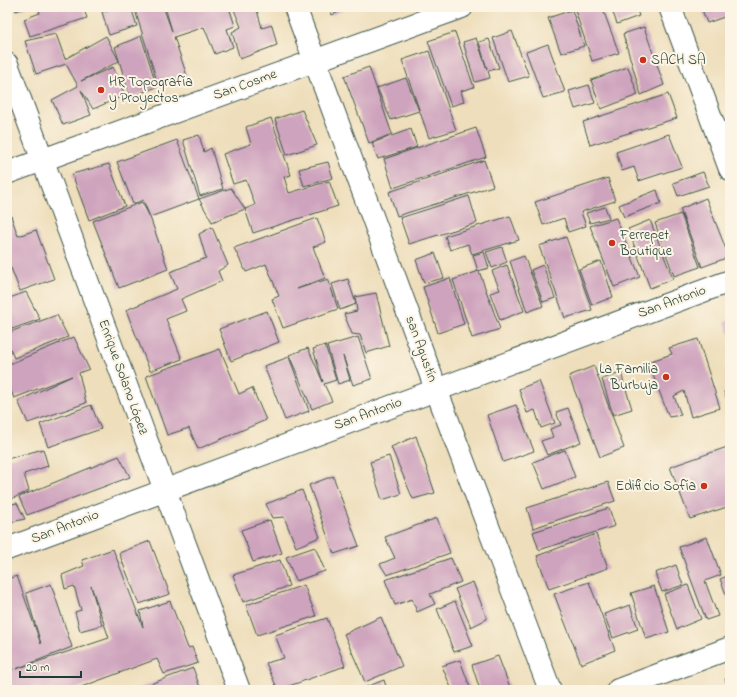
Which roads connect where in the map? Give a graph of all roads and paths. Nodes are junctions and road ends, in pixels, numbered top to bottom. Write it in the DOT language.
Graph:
graph roads {
  1 [pos="295,7"];
  2 [pos="462,7"];
  3 [pos="670,7"];
  4 [pos="315,60"];
  5 [pos="7,64"];
  6 [pos="42,160"];
  7 [pos="730,169"];
  8 [pos="7,173"];
  9 [pos="730,281"];
  10 [pos="436,390"];
  11 [pos="165,489"];
  12 [pos="7,549"];
  13 [pos="730,648"];
  14 [pos="239,690"];
  15 [pos="550,690"];
  16 [pos="618,690"];
  1 -- 4 [label="street, san Agustín"];
  2 -- 4 [label="street, San Cosme"];
  3 -- 7 [label="street"];
  4 -- 6 [label="street, San Cosme"];
  4 -- 10 [label="street, san Agustín"];
  5 -- 6 [label="street, Enrique Solano López"];
  6 -- 8 [label="street, San Cosme"];
  6 -- 11 [label="street, Enrique Solano López"];
  9 -- 10 [label="street, San Antonio"];
  10 -- 11 [label="street, San Antonio"];
  10 -- 15 [label="street, san Agustín"];
  11 -- 12 [label="street, San Antonio"];
  11 -- 14 [label="street, Enrique Solano López"];
  13 -- 16 [label="street"];
}
